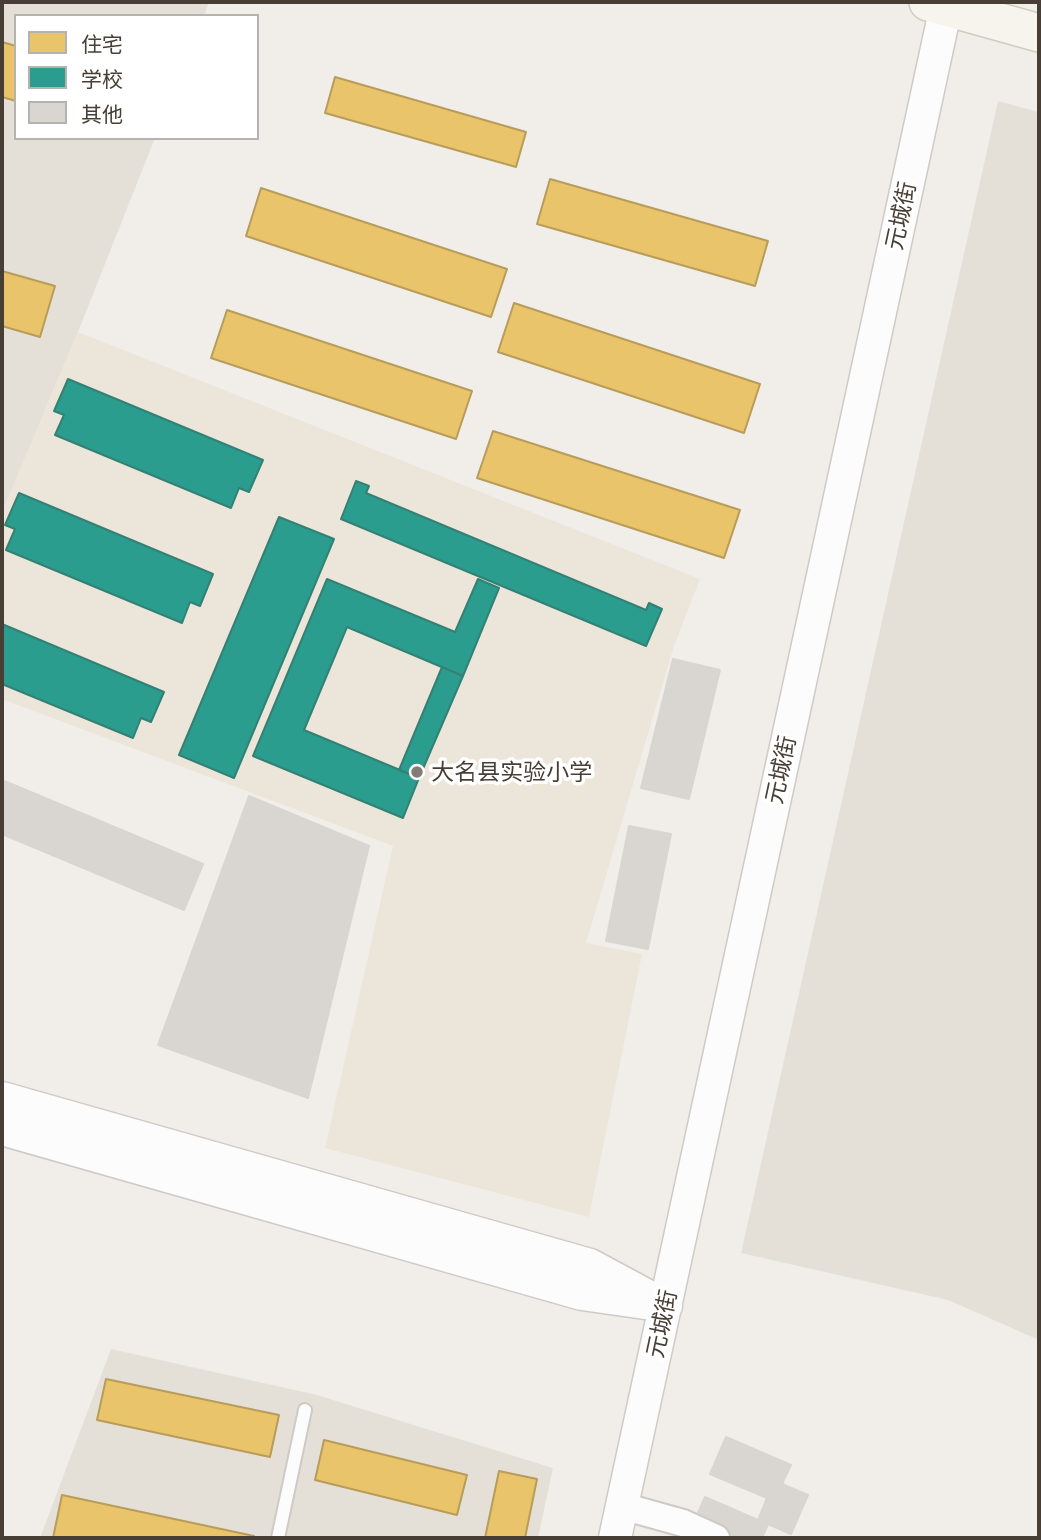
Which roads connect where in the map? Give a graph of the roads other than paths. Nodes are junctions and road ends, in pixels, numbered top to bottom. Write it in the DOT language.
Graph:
graph roads {
  1 [pos="941,3"];
  2 [pos="1039,33"];
  3 [pos="2,1098"];
  4 [pos="2,1129"];
  5 [pos="666,1306"];
  6 [pos="306,1410"];
  7 [pos="622,1506"];
  8 [pos="278,1538"];
  9 [pos="615,1538"];
  10 [pos="716,1538"];
  1 -- 2 [label="main road"];
  1 -- 5 [label="street, 元城街"];
  3 -- 5 [label="street"];
  4 -- 5 [label="street"];
  5 -- 7 [label="street, 元城街"];
  6 -- 8 [label="lane"];
  7 -- 9 [label="street, 元城街"];
  7 -- 10 [label="street"];
}
